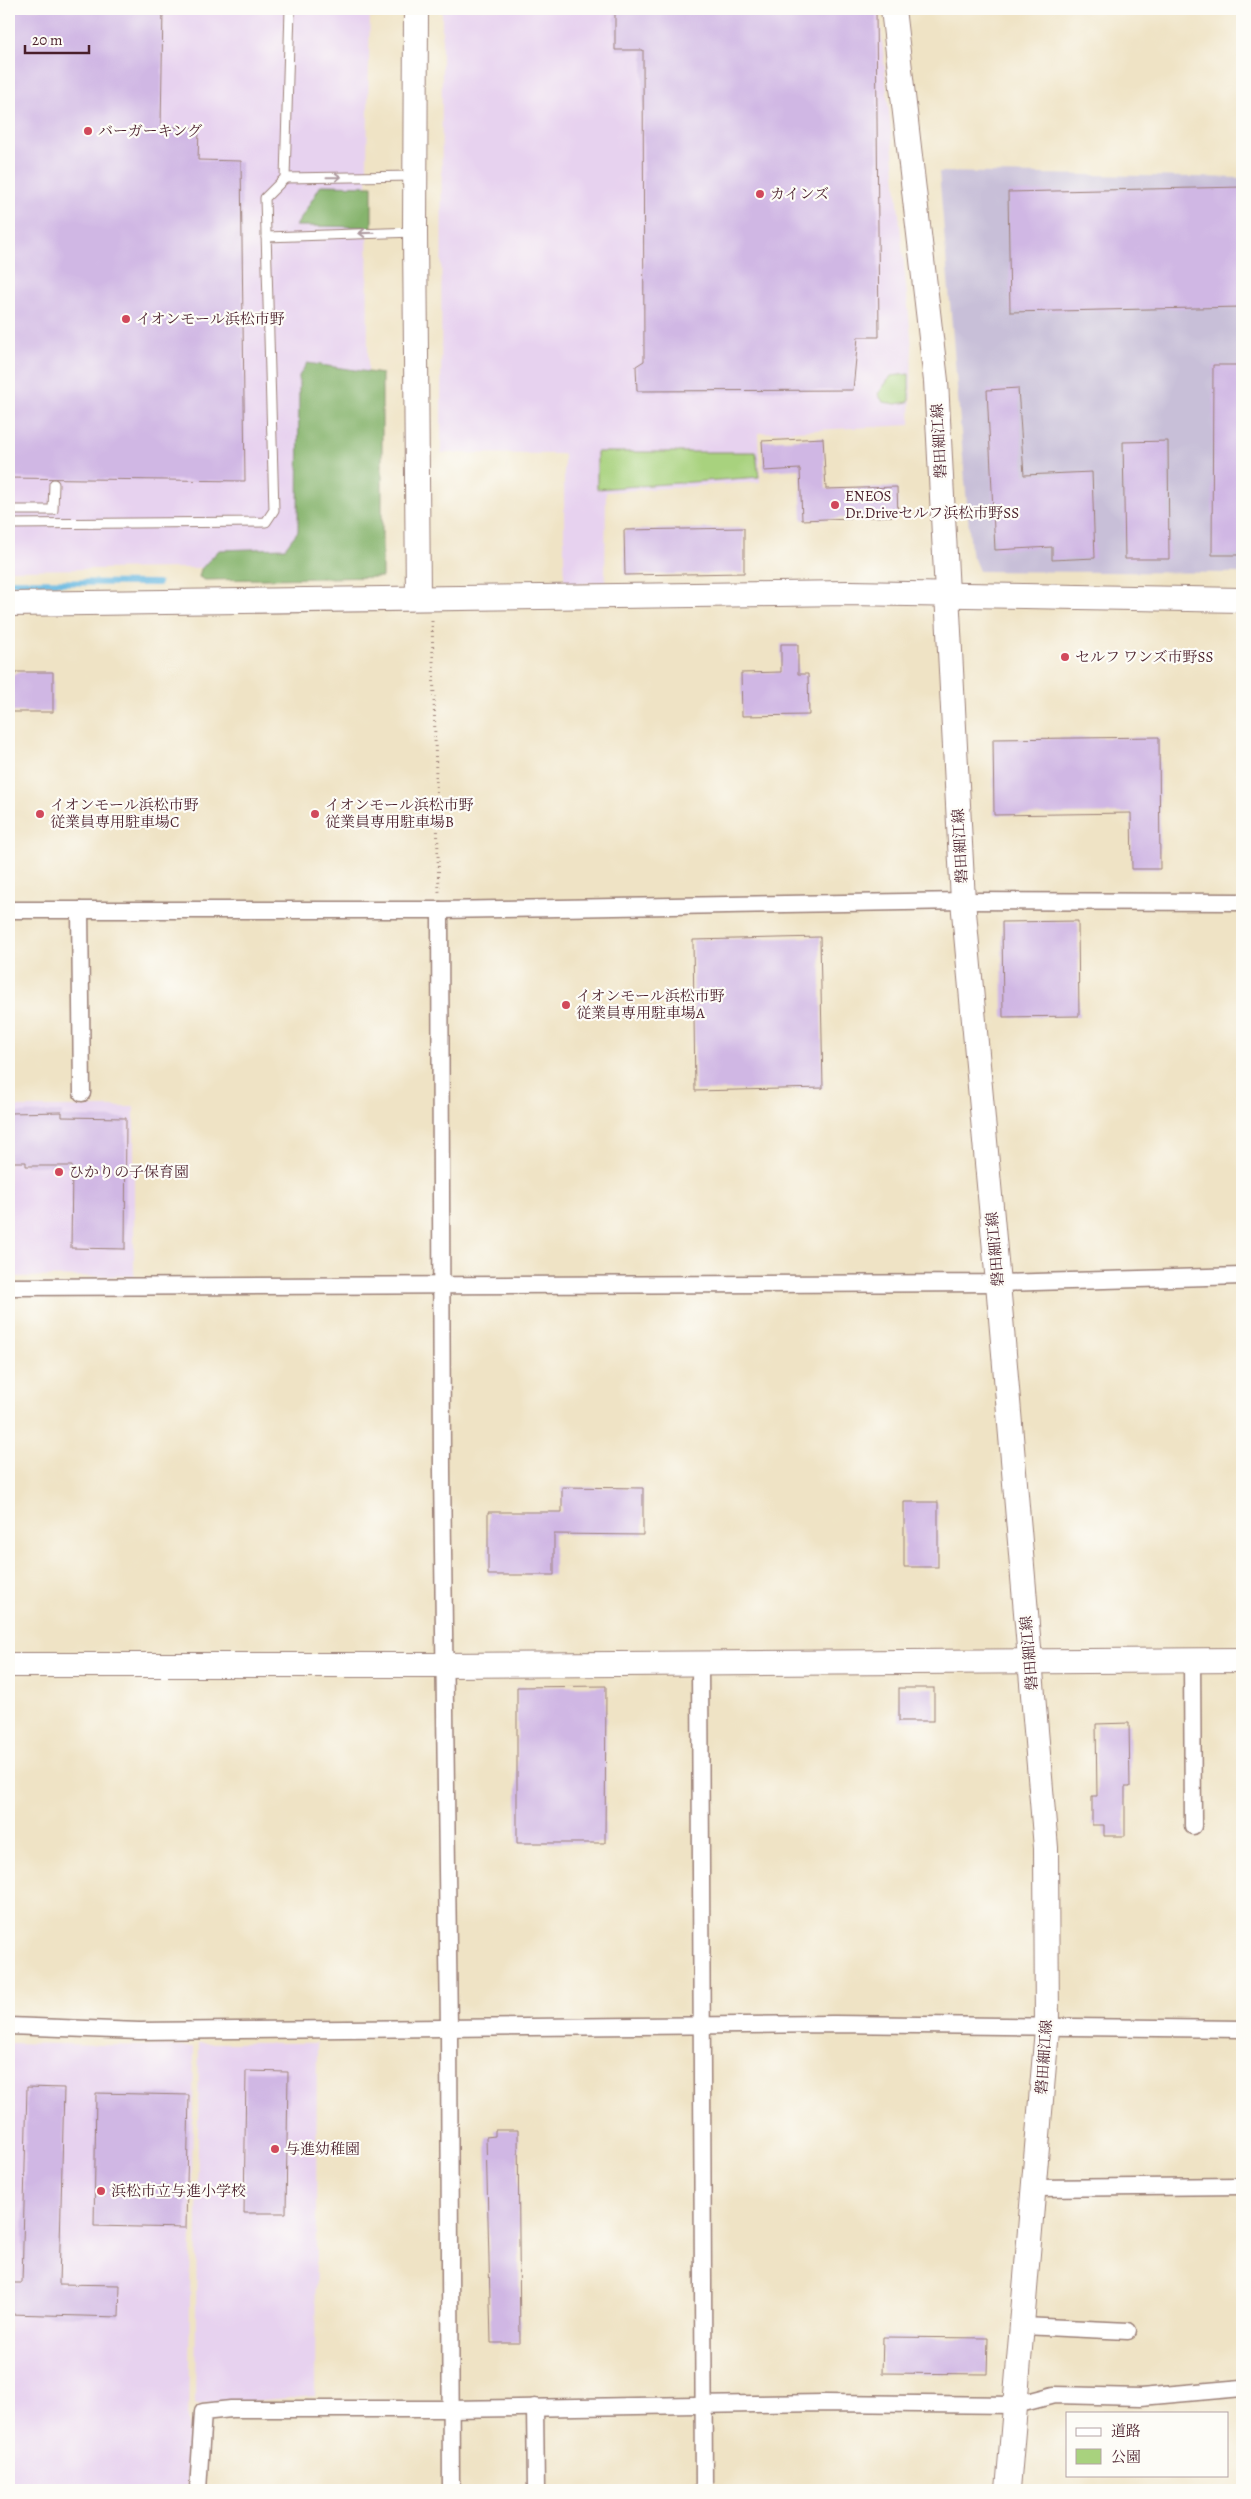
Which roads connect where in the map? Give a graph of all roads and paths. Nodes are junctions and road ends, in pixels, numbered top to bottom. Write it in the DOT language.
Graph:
graph roads {
  1 [pos="290,9"];
  2 [pos="416,9"];
  3 [pos="894,9"];
  4 [pos="416,176"];
  5 [pos="286,178"];
  6 [pos="415,232"];
  7 [pos="266,237"];
  8 [pos="54,484"];
  9 [pos="9,510"];
  10 [pos="9,524"];
  11 [pos="946,594"];
  12 [pos="425,598"];
  13 [pos="1242,600"];
  14 [pos="9,604"];
  15 [pos="963,901"];
  16 [pos="1242,902"];
  17 [pos="9,910"];
  18 [pos="80,910"];
  19 [pos="440,910"];
  20 [pos="82,1093"];
  21 [pos="1242,1276"];
  22 [pos="998,1283"];
  23 [pos="441,1284"];
  24 [pos="9,1287"];
  25 [pos="1242,1660"];
  26 [pos="1029,1661"];
  27 [pos="1192,1661"];
  28 [pos="700,1664"];
  29 [pos="9,1665"];
  30 [pos="443,1665"];
  31 [pos="1193,1826"];
  32 [pos="9,2026"];
  33 [pos="702,2026"];
  34 [pos="449,2029"];
  35 [pos="1047,2029"];
  36 [pos="1242,2029"];
  37 [pos="1242,2186"];
  38 [pos="1035,2188"];
  39 [pos="1023,2326"];
  40 [pos="1128,2331"];
  41 [pos="1242,2388"];
  42 [pos="704,2404"];
  43 [pos="1016,2405"];
  44 [pos="535,2407"];
  45 [pos="451,2409"];
  46 [pos="198,2490"];
  47 [pos="451,2490"];
  48 [pos="536,2490"];
  49 [pos="704,2490"];
  50 [pos="1008,2490"];
  1 -- 5 [label="lane"];
  2 -- 4 [label="street"];
  3 -- 11 [label="street, 磐田細江線"];
  5 -- 4 [label="lane, one-way"];
  4 -- 6 [label="street"];
  5 -- 7 [label="lane"];
  6 -- 7 [label="lane, one-way"];
  6 -- 12 [label="street"];
  7 -- 10 [label="lane"];
  8 -- 9 [label="lane"];
  11 -- 12 [label="street"];
  11 -- 13 [label="street"];
  11 -- 15 [label="street, 磐田細江線"];
  12 -- 14 [label="street"];
  12 -- 19 [label="path"];
  15 -- 16 [label="street"];
  15 -- 19 [label="street"];
  15 -- 22 [label="street, 磐田細江線"];
  17 -- 18 [label="street"];
  18 -- 19 [label="street"];
  18 -- 20 [label="street"];
  19 -- 23 [label="street"];
  21 -- 22 [label="street"];
  22 -- 23 [label="street"];
  22 -- 26 [label="street, 磐田細江線"];
  23 -- 24 [label="street"];
  23 -- 30 [label="street"];
  25 -- 27 [label="street"];
  26 -- 27 [label="street"];
  26 -- 28 [label="street"];
  26 -- 35 [label="street, 磐田細江線"];
  27 -- 31 [label="street"];
  28 -- 30 [label="street"];
  28 -- 33 [label="street"];
  29 -- 30 [label="street"];
  30 -- 34 [label="street"];
  32 -- 34 [label="street"];
  33 -- 34 [label="street"];
  33 -- 35 [label="street"];
  33 -- 42 [label="street"];
  34 -- 45 [label="street"];
  35 -- 36 [label="street"];
  35 -- 38 [label="street, 磐田細江線"];
  37 -- 38 [label="street"];
  38 -- 39 [label="street, 磐田細江線"];
  39 -- 40 [label="street"];
  39 -- 43 [label="street, 磐田細江線"];
  41 -- 43 [label="street"];
  42 -- 43 [label="street"];
  42 -- 44 [label="street"];
  42 -- 49 [label="street"];
  43 -- 50 [label="street, 磐田細江線"];
  44 -- 45 [label="street"];
  44 -- 48 [label="street"];
  45 -- 46 [label="street"];
  45 -- 47 [label="street"];
}
